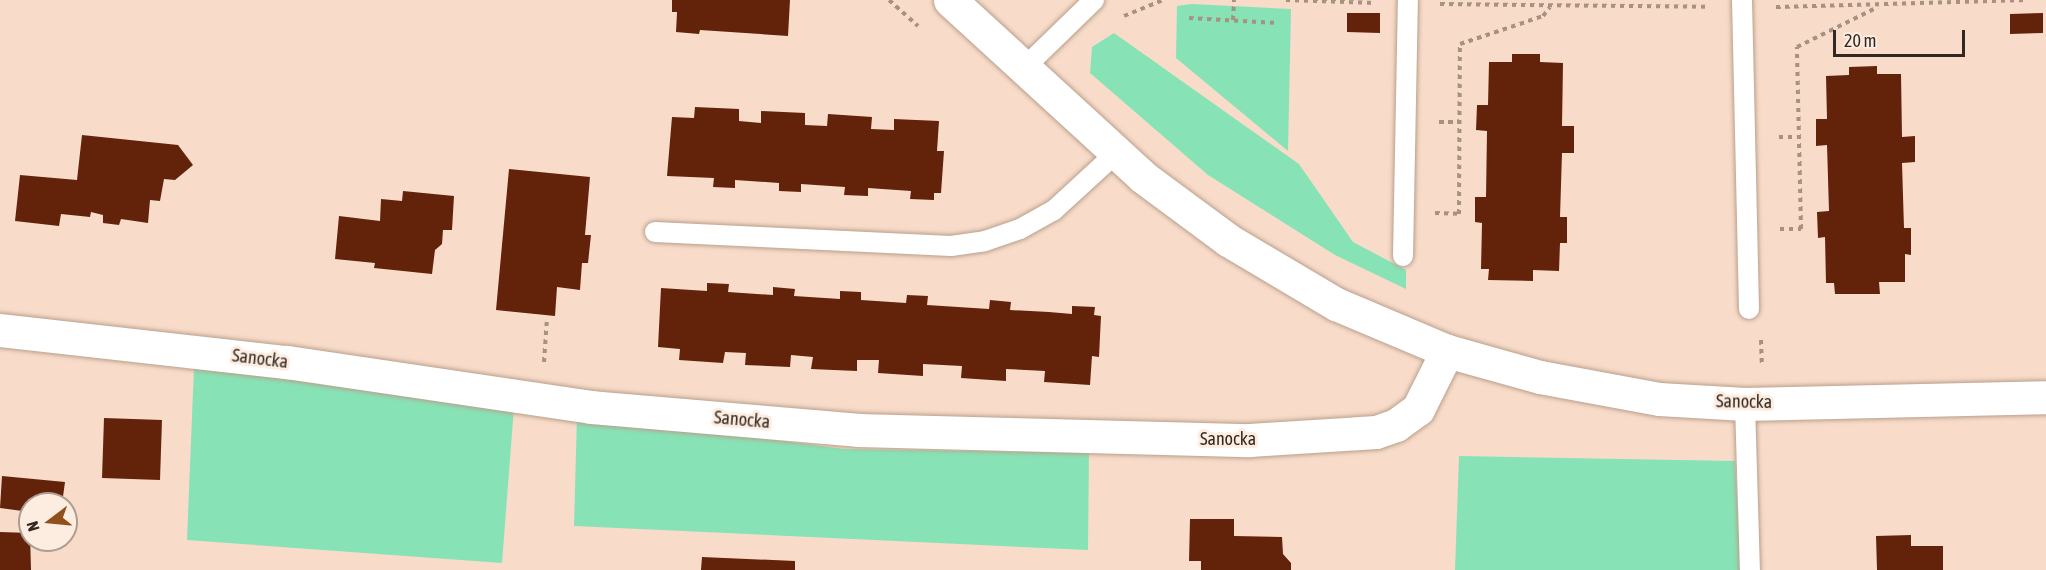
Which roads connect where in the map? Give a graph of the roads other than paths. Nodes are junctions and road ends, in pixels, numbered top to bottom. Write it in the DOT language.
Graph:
graph roads {
  1 [pos="950,0"];
  2 [pos="1094,0"];
  3 [pos="1408,2"];
  4 [pos="1742,4"];
  5 [pos="1024,68"];
  6 [pos="1116,153"];
  7 [pos="654,232"];
  8 [pos="1403,256"];
  9 [pos="1749,309"];
  10 [pos="0,330"];
  11 [pos="1447,351"];
  12 [pos="2046,396"];
  13 [pos="1745,404"];
  14 [pos="1750,570"];
  1 -- 5 [label="street, Sanocka"];
  2 -- 5 [label="lane"];
  3 -- 8 [label="lane"];
  4 -- 9 [label="lane"];
  5 -- 6 [label="street, Sanocka"];
  6 -- 7 [label="lane"];
  6 -- 11 [label="street, Sanocka"];
  10 -- 11 [label="street, Sanocka"];
  11 -- 13 [label="street, Sanocka"];
  12 -- 13 [label="street, Sanocka"];
  13 -- 14 [label="lane"];
}
